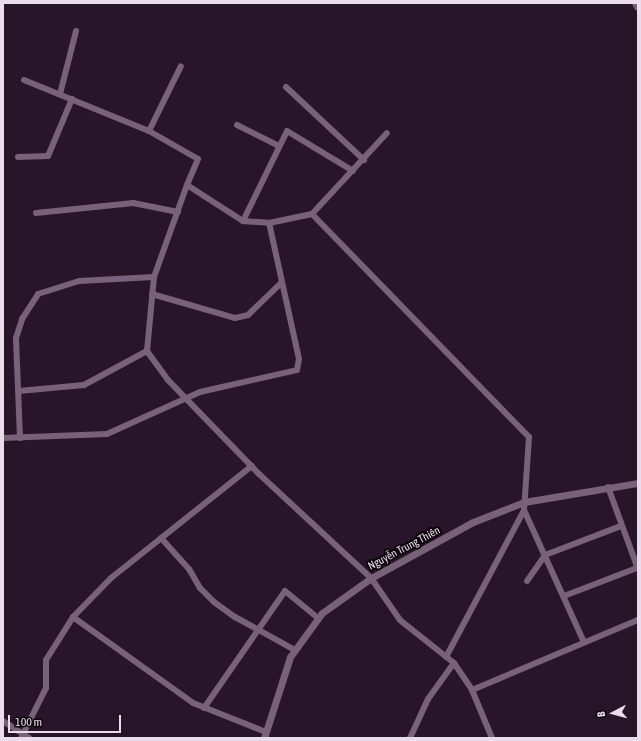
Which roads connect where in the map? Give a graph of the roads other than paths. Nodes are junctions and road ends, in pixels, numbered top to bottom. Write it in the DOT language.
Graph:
graph roads {
  1 [pos="636,3"];
  2 [pos="638,7"];
  3 [pos="76,31"];
  4 [pos="181,66"];
  5 [pos="24,80"];
  6 [pos="286,87"];
  7 [pos="60,94"];
  8 [pos="72,99"];
  9 [pos="237,125"];
  10 [pos="149,132"];
  11 [pos="387,133"];
  12 [pos="279,146"];
  13 [pos="18,157"];
  14 [pos="364,160"];
  15 [pos="353,171"];
  16 [pos="187,185"];
  17 [pos="178,212"];
  18 [pos="36,213"];
  19 [pos="312,214"];
  20 [pos="243,221"];
  21 [pos="269,223"];
  22 [pos="154,277"];
  23 [pos="282,282"];
  24 [pos="152,294"];
  25 [pos="148,351"];
  26 [pos="19,391"];
  27 [pos="187,398"];
  28 [pos="3,438"];
  29 [pos="20,438"];
  30 [pos="252,466"];
  31 [pos="638,483"];
  32 [pos="608,488"];
  33 [pos="524,502"];
  34 [pos="524,510"];
  35 [pos="621,526"];
  36 [pos="161,538"];
  37 [pos="545,555"];
  38 [pos="638,568"];
  39 [pos="371,578"];
  40 [pos="527,581"];
  41 [pos="564,596"];
  42 [pos="73,617"];
  43 [pos="318,618"];
  44 [pos="638,620"];
  45 [pos="258,630"];
  46 [pos="584,642"];
  47 [pos="295,650"];
  48 [pos="446,657"];
  49 [pos="454,663"];
  50 [pos="472,690"];
  51 [pos="204,708"];
  52 [pos="3,721"];
  53 [pos="265,735"];
  54 [pos="22,736"];
  55 [pos="29,738"];
  56 [pos="410,738"];
  57 [pos="492,738"];
  1 -- 2 [label="main road"];
  3 -- 7 [label="street"];
  4 -- 10 [label="street"];
  5 -- 7 [label="street"];
  6 -- 14 [label="street"];
  7 -- 8 [label="street"];
  8 -- 10 [label="street"];
  8 -- 13 [label="street"];
  9 -- 12 [label="street"];
  10 -- 16 [label="street"];
  11 -- 14 [label="street"];
  12 -- 15 [label="street"];
  12 -- 20 [label="street"];
  14 -- 15 [label="street"];
  15 -- 19 [label="street"];
  16 -- 17 [label="street"];
  16 -- 20 [label="street"];
  17 -- 18 [label="street"];
  17 -- 22 [label="street"];
  19 -- 21 [label="street"];
  19 -- 33 [label="street"];
  20 -- 21 [label="street"];
  21 -- 23 [label="street"];
  22 -- 24 [label="street"];
  22 -- 26 [label="street"];
  23 -- 24 [label="street"];
  23 -- 27 [label="street"];
  24 -- 25 [label="street"];
  25 -- 26 [label="street"];
  25 -- 27 [label="street"];
  26 -- 29 [label="street"];
  27 -- 29 [label="street"];
  27 -- 30 [label="street"];
  28 -- 29 [label="street"];
  30 -- 36 [label="street"];
  30 -- 39 [label="street"];
  31 -- 32 [label="street, Nguyễn Trung Thiên"];
  32 -- 33 [label="street, Nguyễn Trung Thiên"];
  32 -- 35 [label="street"];
  33 -- 34 [label="street"];
  33 -- 39 [label="street, Nguyễn Trung Thiên"];
  34 -- 37 [label="street"];
  34 -- 48 [label="street"];
  35 -- 37 [label="street"];
  35 -- 38 [label="street"];
  36 -- 42 [label="street"];
  36 -- 45 [label="street"];
  37 -- 40 [label="street"];
  37 -- 41 [label="street"];
  38 -- 41 [label="street"];
  39 -- 43 [label="street, Nguyễn Trung Thiên"];
  39 -- 48 [label="street"];
  41 -- 46 [label="street"];
  42 -- 51 [label="street"];
  42 -- 54 [label="street"];
  43 -- 45 [label="street"];
  43 -- 47 [label="street, Nguyễn Trung Thiên"];
  44 -- 46 [label="street"];
  45 -- 47 [label="street"];
  45 -- 51 [label="street"];
  46 -- 50 [label="street"];
  47 -- 53 [label="street, Nguyễn Trung Thiên"];
  48 -- 49 [label="street"];
  49 -- 50 [label="street"];
  49 -- 56 [label="street"];
  50 -- 57 [label="street"];
  51 -- 53 [label="street"];
  52 -- 54 [label="street"];
  54 -- 55 [label="street"];
}
